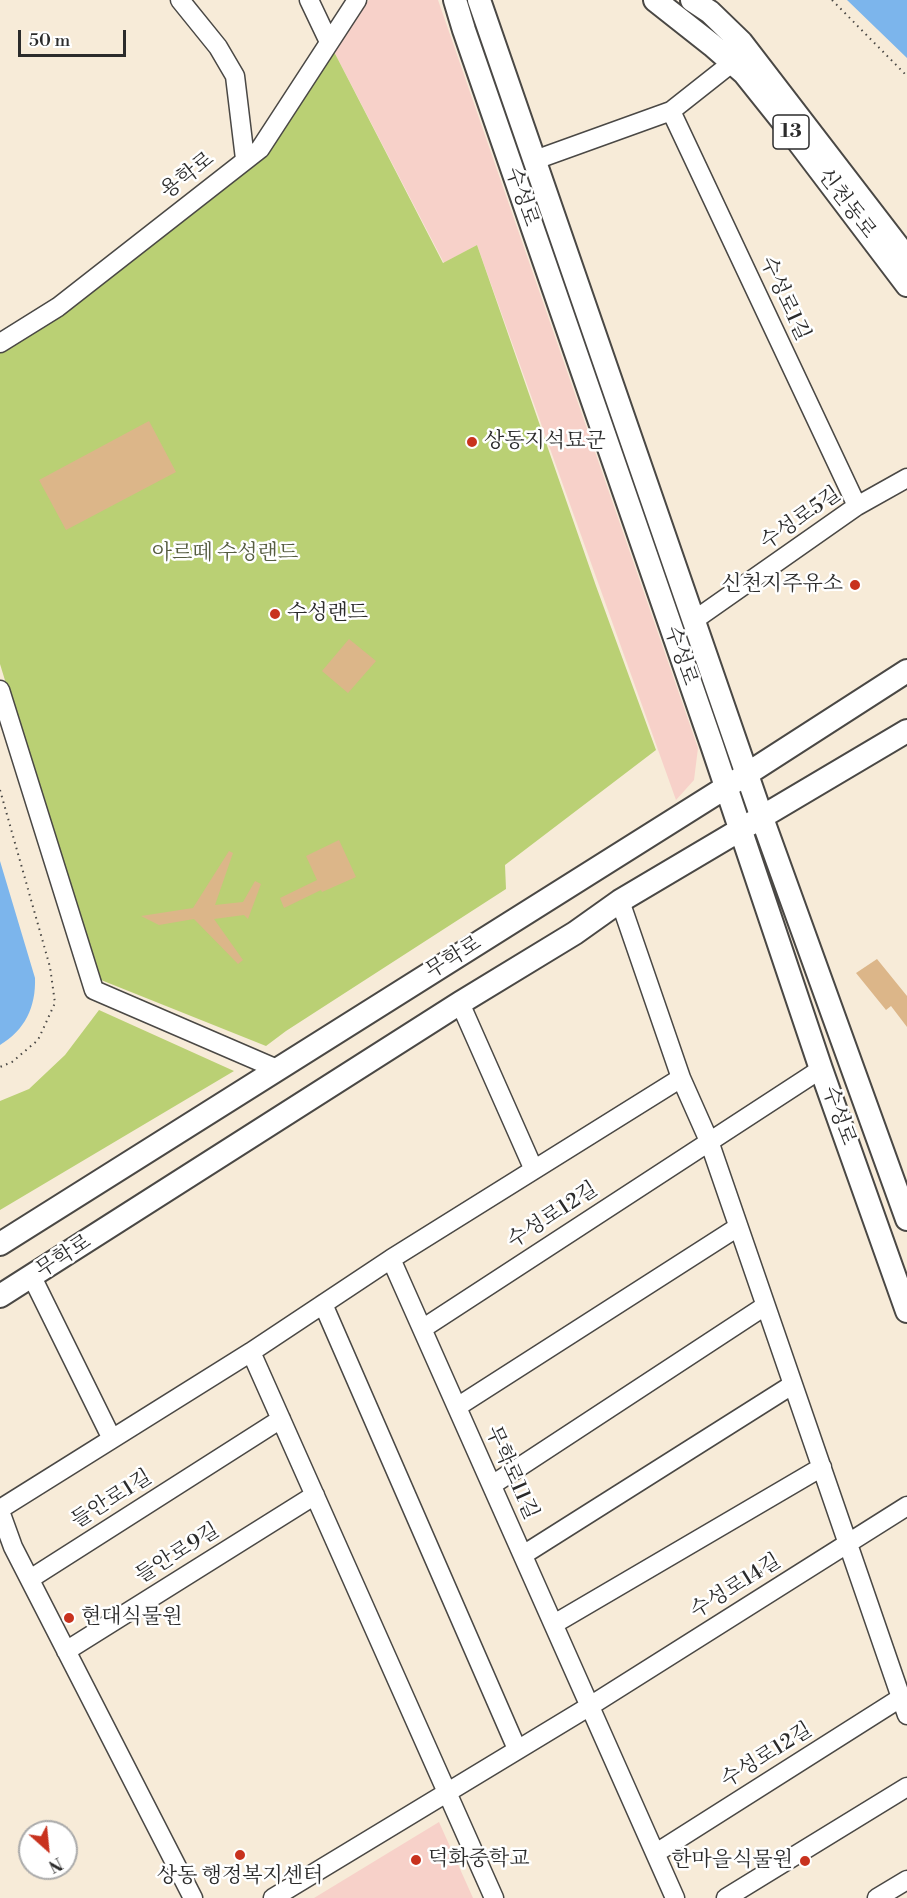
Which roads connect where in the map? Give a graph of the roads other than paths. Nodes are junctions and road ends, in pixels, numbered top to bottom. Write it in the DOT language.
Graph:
graph roads {
  1 [pos="180,0"];
  2 [pos="309,0"];
  3 [pos="357,0"];
  4 [pos="455,0"];
  5 [pos="479,0"];
  6 [pos="655,0"];
  7 [pos="703,4"];
  8 [pos="328,42"];
  9 [pos="733,62"];
  10 [pos="671,111"];
  11 [pos="245,159"];
  12 [pos="535,160"];
  13 [pos="907,258"];
  14 [pos="907,285"];
  15 [pos="0,343"];
  16 [pos="907,478"];
  17 [pos="857,507"];
  18 [pos="693,621"];
  19 [pos="907,671"];
  20 [pos="0,690"];
  21 [pos="907,731"];
  22 [pos="747,774"];
  23 [pos="726,787"];
  24 [pos="762,818"];
  25 [pos="740,831"];
  26 [pos="620,901"];
  27 [pos="460,1003"];
  28 [pos="821,1068"];
  29 [pos="277,1069"];
  30 [pos="681,1078"];
  31 [pos="709,1141"];
  32 [pos="534,1170"];
  33 [pos="907,1219"];
  34 [pos="738,1227"];
  35 [pos="0,1244"];
  36 [pos="391,1259"];
  37 [pos="32,1277"];
  38 [pos="0,1296"];
  39 [pos="323,1304"];
  40 [pos="765,1306"];
  41 [pos="907,1311"];
  42 [pos="422,1329"];
  43 [pos="251,1352"];
  44 [pos="792,1385"];
  45 [pos="457,1407"];
  46 [pos="281,1419"];
  47 [pos="112,1439"];
  48 [pos="822,1467"];
  49 [pos="492,1485"];
  50 [pos="315,1495"];
  51 [pos="907,1506"];
  52 [pos="0,1510"];
  53 [pos="847,1544"];
  54 [pos="523,1555"];
  55 [pos="30,1579"];
  56 [pos="554,1624"];
  57 [pos="66,1651"];
  58 [pos="590,1706"];
  59 [pos="904,1706"];
  60 [pos="518,1749"];
  61 [pos="907,1787"];
  62 [pos="447,1792"];
  63 [pos="656,1853"];
  64 [pos="907,1880"];
  65 [pos="193,1898"];
  66 [pos="273,1898"];
  67 [pos="494,1898"];
  68 [pos="675,1898"];
  69 [pos="726,1898"];
  70 [pos="877,1898"];
  1 -- 11 [label="street"];
  2 -- 8 [label="street"];
  3 -- 8 [label="street, 용학로"];
  4 -- 23 [label="main road, 수성로"];
  5 -- 12 [label="main road, 수성로"];
  6 -- 9 [label="main road, 신천동로 / 13"];
  7 -- 13 [label="main road, 신천동로 / 13"];
  8 -- 11 [label="street, 용학로"];
  9 -- 10 [label="street"];
  9 -- 14 [label="main road, 신천동로 / 13"];
  10 -- 12 [label="street"];
  10 -- 17 [label="street, 수성로1길"];
  11 -- 15 [label="street, 용학로"];
  12 -- 18 [label="main road, 수성로"];
  16 -- 17 [label="street, 수성로5길"];
  17 -- 18 [label="street, 수성로5길"];
  18 -- 22 [label="main road, 수성로"];
  19 -- 22 [label="main road, 무학로"];
  20 -- 29 [label="street"];
  21 -- 24 [label="main road, 무학로"];
  22 -- 23 [label="main road, 무학로"];
  22 -- 24 [label="main road, 수성로"];
  23 -- 25 [label="main road, 수성로"];
  23 -- 29 [label="main road, 무학로"];
  24 -- 25 [label="main road, 무학로"];
  24 -- 33 [label="main road, 수성로"];
  25 -- 26 [label="main road, 무학로"];
  25 -- 28 [label="main road, 수성로"];
  26 -- 27 [label="main road, 무학로"];
  26 -- 30 [label="street"];
  27 -- 32 [label="street, 무학로"];
  27 -- 37 [label="main road, 무학로"];
  28 -- 31 [label="street, 수성로12길"];
  28 -- 41 [label="main road, 수성로"];
  29 -- 35 [label="main road, 무학로"];
  30 -- 31 [label="street"];
  30 -- 32 [label="street"];
  31 -- 34 [label="street, 수성로12길"];
  31 -- 42 [label="street, 수성로12길"];
  32 -- 36 [label="street"];
  34 -- 40 [label="street, 수성로12길"];
  34 -- 45 [label="street"];
  36 -- 39 [label="street"];
  36 -- 42 [label="street, 무학로11길"];
  37 -- 38 [label="main road, 무학로"];
  37 -- 47 [label="street"];
  39 -- 43 [label="street"];
  39 -- 60 [label="street"];
  40 -- 44 [label="street, 수성로12길"];
  40 -- 49 [label="street"];
  42 -- 45 [label="street, 무학로11길"];
  43 -- 46 [label="street"];
  43 -- 47 [label="street"];
  44 -- 48 [label="street, 수성로12길"];
  44 -- 54 [label="street"];
  45 -- 49 [label="street, 무학로11길"];
  46 -- 50 [label="street"];
  46 -- 55 [label="street, 들안로1길"];
  47 -- 52 [label="street"];
  48 -- 53 [label="street, 수성로12길"];
  48 -- 56 [label="street"];
  49 -- 54 [label="street, 무학로11길"];
  50 -- 57 [label="street, 들안로9길"];
  50 -- 62 [label="street"];
  51 -- 53 [label="street, 수성로14길"];
  52 -- 55 [label="street"];
  53 -- 58 [label="street, 수성로14길"];
  53 -- 59 [label="street, 수성로12길"];
  54 -- 56 [label="street, 무학로11길"];
  55 -- 57 [label="street"];
  56 -- 58 [label="street, 무학로11길"];
  57 -- 65 [label="street"];
  58 -- 60 [label="street, 수성로14길"];
  58 -- 63 [label="street"];
  59 -- 63 [label="street, 수성로12길"];
  60 -- 62 [label="street, 수성로14길"];
  61 -- 69 [label="street"];
  62 -- 66 [label="street, 수성로14길"];
  62 -- 67 [label="street"];
  63 -- 68 [label="street"];
  64 -- 70 [label="street"];
}
